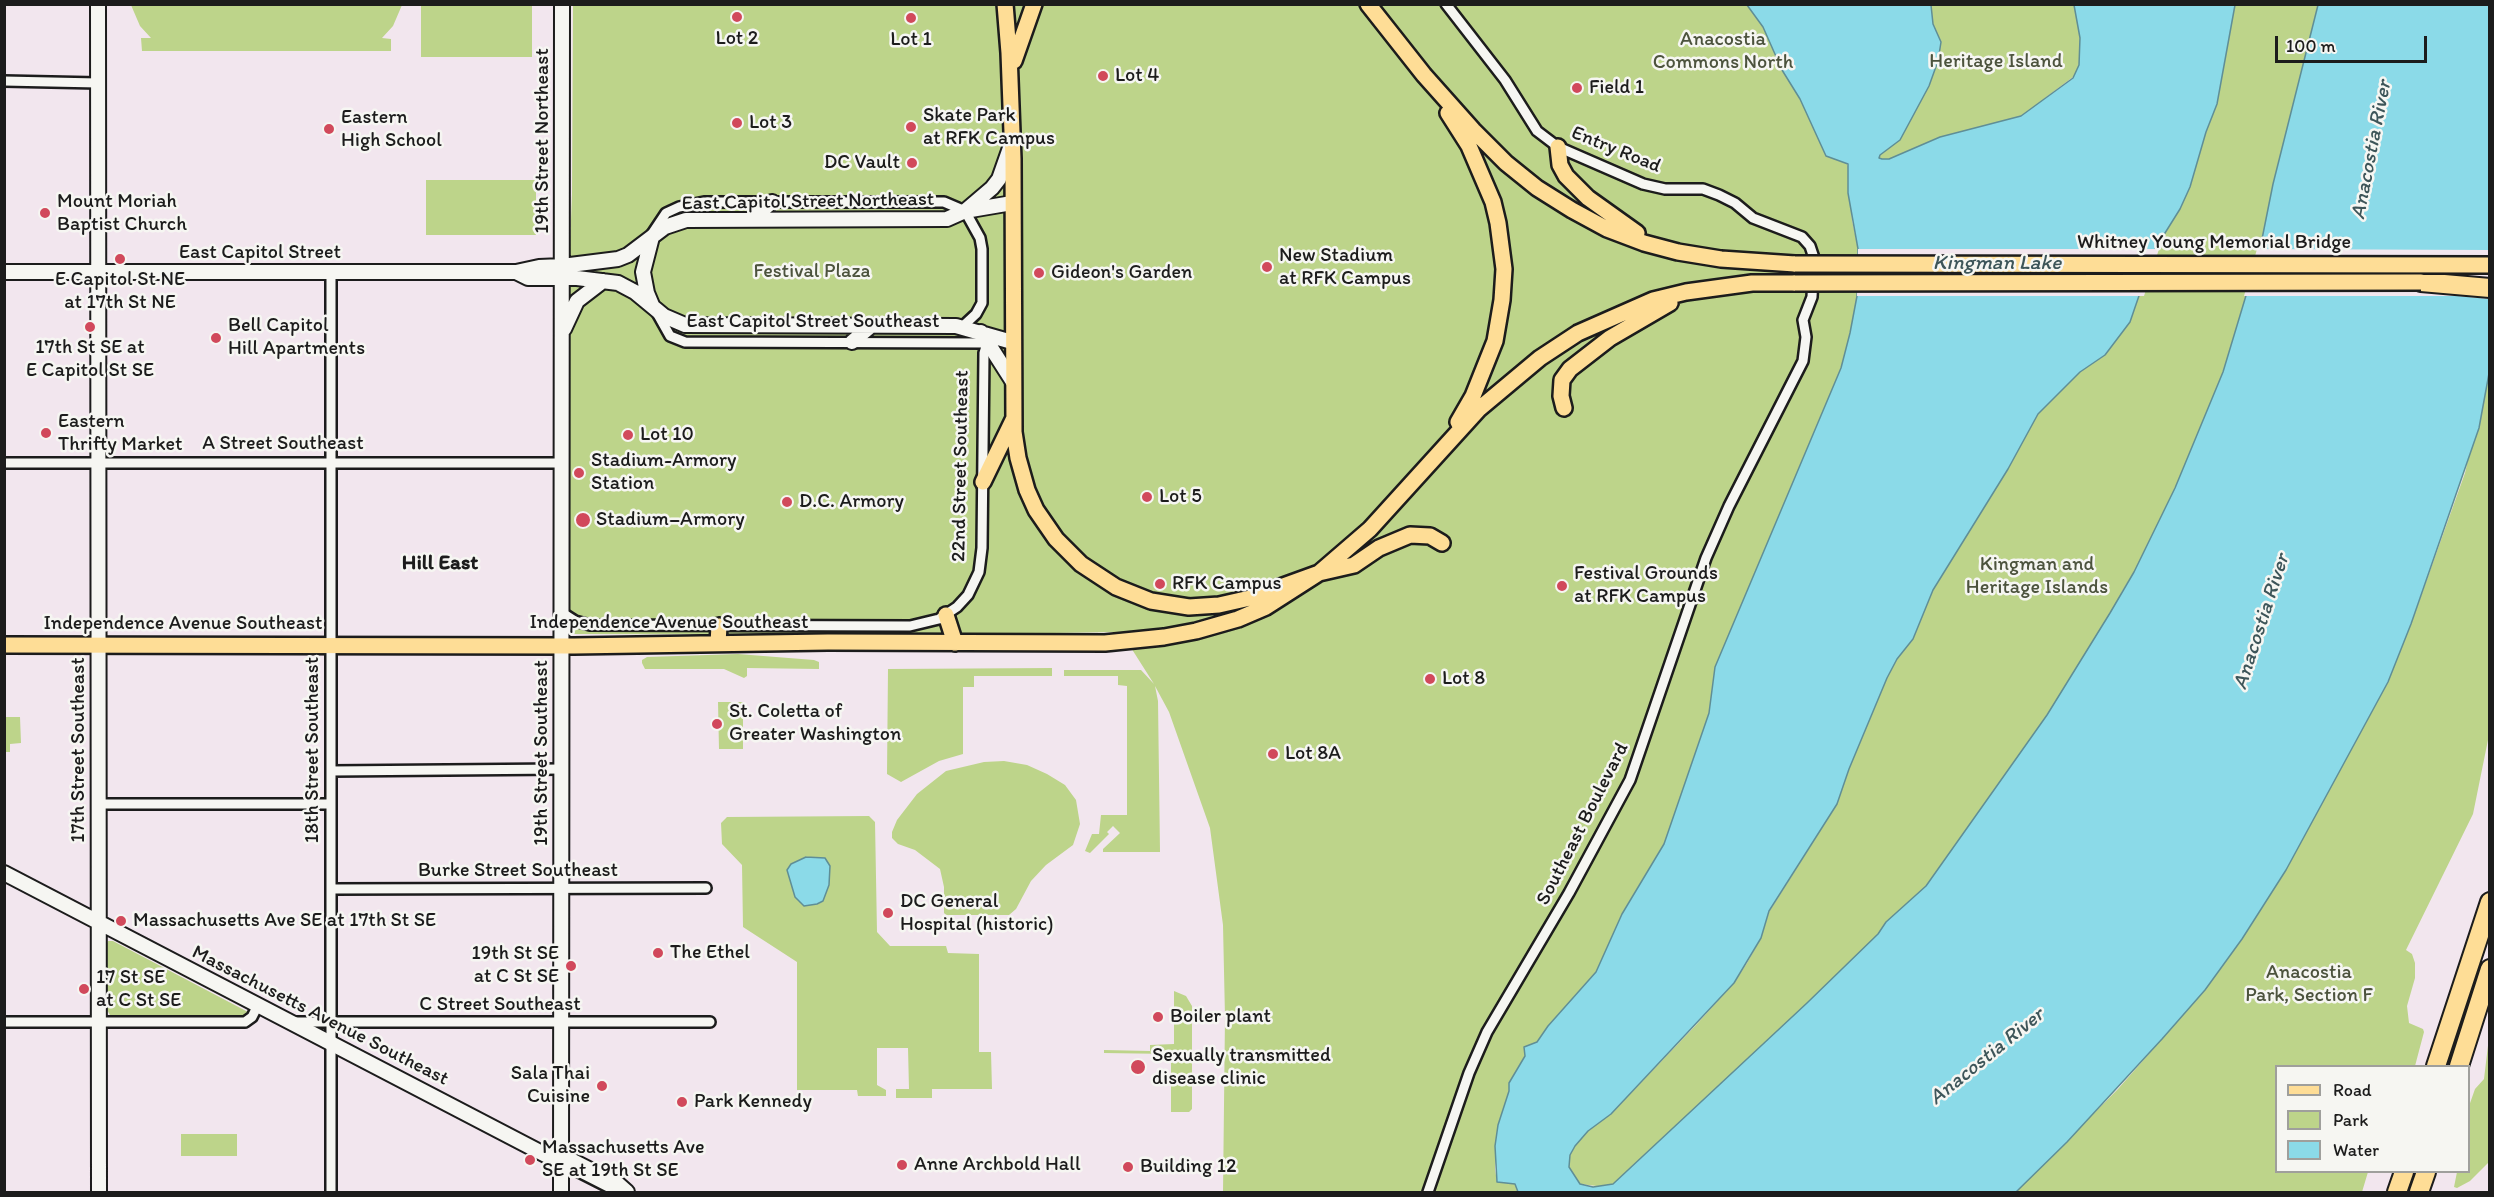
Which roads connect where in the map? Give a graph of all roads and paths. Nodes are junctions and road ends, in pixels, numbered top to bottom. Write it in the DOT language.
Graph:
graph roads {
  1 [pos="98,4"];
  2 [pos="562,4"];
  3 [pos="1005,4"];
  4 [pos="1028,4"];
  5 [pos="1034,4"];
  6 [pos="1368,4"];
  7 [pos="1446,4"];
  8 [pos="1007,23"];
  9 [pos="1424,75"];
  10 [pos="1010,78"];
  11 [pos="4,81"];
  12 [pos="98,83"];
  13 [pos="1011,145"];
  14 [pos="1558,147"];
  15 [pos="772,202"];
  16 [pos="1012,204"];
  17 [pos="965,211"];
  18 [pos="751,219"];
  19 [pos="652,235"];
  20 [pos="1678,252"];
  21 [pos="2490,265"];
  22 [pos="4,272"];
  23 [pos="99,272"];
  24 [pos="331,272"];
  25 [pos="516,272"];
  26 [pos="562,272"];
  27 [pos="603,281"];
  28 [pos="2421,282"];
  29 [pos="2490,282"];
  30 [pos="1795,283"];
  31 [pos="1716,287"];
  32 [pos="2490,288"];
  33 [pos="1812,297"];
  34 [pos="655,309"];
  35 [pos="871,326"];
  36 [pos="962,327"];
  37 [pos="561,335"];
  38 [pos="984,337"];
  39 [pos="852,342"];
  40 [pos="1012,342"];
  41 [pos="1013,382"];
  42 [pos="1564,408"];
  43 [pos="1013,420"];
  44 [pos="1442,448"];
  45 [pos="99,462"];
  46 [pos="331,462"];
  47 [pos="4,463"];
  48 [pos="561,463"];
  49 [pos="983,482"];
  50 [pos="1442,543"];
  51 [pos="1319,573"];
  52 [pos="1263,601"];
  53 [pos="561,612"];
  54 [pos="946,615"];
  55 [pos="718,626"];
  56 [pos="851,626"];
  57 [pos="851,642"];
  58 [pos="718,643"];
  59 [pos="955,643"];
  60 [pos="4,645"];
  61 [pos="99,645"];
  62 [pos="331,645"];
  63 [pos="561,645"];
  64 [pos="562,769"];
  65 [pos="331,771"];
  66 [pos="99,804"];
  67 [pos="331,804"];
  68 [pos="4,873"];
  69 [pos="706,888"];
  70 [pos="331,889"];
  71 [pos="561,889"];
  72 [pos="2490,902"];
  73 [pos="99,922"];
  74 [pos="2490,969"];
  75 [pos="258,1005"];
  76 [pos="4,1022"];
  77 [pos="99,1022"];
  78 [pos="291,1022"];
  79 [pos="561,1022"];
  80 [pos="710,1022"];
  81 [pos="331,1023"];
  82 [pos="331,1043"];
  83 [pos="2436,1065"];
  84 [pos="2459,1065"];
  85 [pos="561,1159"];
  86 [pos="2403,1173"];
  87 [pos="2426,1173"];
  88 [pos="99,1192"];
  89 [pos="331,1192"];
  90 [pos="561,1192"];
  91 [pos="618,1192"];
  92 [pos="627,1192"];
  93 [pos="1428,1192"];
  94 [pos="2397,1192"];
  95 [pos="2419,1192"];
  1 -- 12 [label="main road, 17th Street Southeast"];
  2 -- 26 [label="main road, 19th Street Northeast"];
  3 -- 8 [label="main road"];
  4 -- 8 [label="main road"];
  5 -- 10 [label="main road"];
  6 -- 9 [label="main road"];
  7 -- 14 [label="street, Entry Road"];
  8 -- 10 [label="main road"];
  9 -- 20 [label="main road"];
  9 -- 44 [label="main road"];
  10 -- 13 [label="main road"];
  11 -- 12 [label="street"];
  12 -- 23 [label="main road, 17th Street Southeast"];
  13 -- 16 [label="main road"];
  13 -- 17 [label="main road, East Capitol Street Northeast"];
  14 -- 20 [label="main road"];
  14 -- 33 [label="street, Entry Road"];
  15 -- 17 [label="street, East Capitol Street Northeast"];
  15 -- 18 [label="main road"];
  15 -- 19 [label="street, East Capitol Street Northeast"];
  16 -- 17 [label="main road"];
  16 -- 40 [label="main road"];
  17 -- 18 [label="main road, East Capitol Street Northeast"];
  17 -- 36 [label="street"];
  18 -- 19 [label="main road, East Capitol Street Northeast"];
  19 -- 26 [label="main road, East Capitol Street Northeast"];
  19 -- 34 [label="main road"];
  20 -- 21 [label="main road, Whitney Young Memorial Bridge, bridge"];
  22 -- 23 [label="main road, East Capitol Street"];
  23 -- 24 [label="main road, East Capitol Street"];
  23 -- 45 [label="main road, 17th Street Southeast"];
  24 -- 25 [label="main road, East Capitol Street"];
  24 -- 46 [label="street, 18th Street Southeast"];
  25 -- 26 [label="main road, East Capitol Street Northeast"];
  26 -- 27 [label="main road, East Capitol Street Southeast"];
  26 -- 37 [label="main road, 19th Street Southeast"];
  27 -- 34 [label="main road, East Capitol Street Southeast"];
  27 -- 37 [label="main road"];
  28 -- 29 [label="main road, Whitney Young Memorial Bridge"];
  28 -- 30 [label="main road, Whitney Young Memorial Bridge, bridge"];
  28 -- 32 [label="highway"];
  30 -- 31 [label="main road, Independence Avenue Southeast"];
  31 -- 42 [label="main road"];
  31 -- 44 [label="main road, Independence Avenue Southeast"];
  33 -- 93 [label="street, Southeast Boulevard"];
  34 -- 35 [label="main road, East Capitol Street Southeast"];
  34 -- 39 [label="street, East Capitol Street Southeast"];
  35 -- 36 [label="main road, East Capitol Street Southeast"];
  35 -- 39 [label="main road"];
  36 -- 38 [label="main road, East Capitol Street Southeast"];
  37 -- 48 [label="main road, 19th Street Southeast"];
  38 -- 39 [label="street, East Capitol Street Southeast"];
  38 -- 40 [label="main road"];
  38 -- 41 [label="main road"];
  38 -- 49 [label="street, 22nd Street Southeast"];
  40 -- 41 [label="main road"];
  41 -- 43 [label="main road"];
  43 -- 49 [label="main road"];
  43 -- 52 [label="main road, Independence Avenue Southeast"];
  44 -- 51 [label="main road, Independence Avenue Southeast"];
  45 -- 46 [label="street, A Street Southeast"];
  45 -- 47 [label="street, A Street Southeast"];
  45 -- 61 [label="main road, 17th Street Southeast"];
  46 -- 48 [label="street, A Street Southeast"];
  46 -- 62 [label="street, 18th Street Southeast"];
  48 -- 53 [label="main road, 19th Street Southeast"];
  49 -- 54 [label="street, 22nd Street Southeast"];
  50 -- 51 [label="main road"];
  51 -- 52 [label="main road, Independence Avenue Southeast"];
  52 -- 59 [label="main road, Independence Avenue Southeast"];
  53 -- 55 [label="street, Independence Avenue Southeast"];
  53 -- 63 [label="main road, 19th Street Southeast"];
  54 -- 56 [label="street, Independence Avenue Southeast"];
  54 -- 59 [label="main road"];
  55 -- 56 [label="street, Independence Avenue Southeast"];
  55 -- 58 [label="main road"];
  56 -- 57 [label="main road"];
  57 -- 58 [label="main road, Independence Avenue Southeast"];
  57 -- 59 [label="main road, Independence Avenue Southeast"];
  58 -- 63 [label="main road, Independence Avenue Southeast"];
  60 -- 61 [label="main road, Independence Avenue Southeast"];
  61 -- 62 [label="main road, Independence Avenue Southeast"];
  61 -- 66 [label="main road, 17th Street Southeast"];
  62 -- 63 [label="main road, Independence Avenue Southeast"];
  62 -- 65 [label="street, 18th Street Southeast"];
  63 -- 64 [label="main road, 19th Street Southeast"];
  64 -- 65 [label="street"];
  64 -- 71 [label="main road, 19th Street Southeast"];
  65 -- 67 [label="street, 18th Street Southeast"];
  66 -- 67 [label="street"];
  66 -- 73 [label="main road, 17th Street Southeast"];
  67 -- 70 [label="street, 18th Street Southeast"];
  68 -- 73 [label="main road, Massachusetts Avenue Southeast"];
  69 -- 71 [label="street, Burke Street Southeast"];
  70 -- 71 [label="street, Burke Street Southeast"];
  70 -- 81 [label="street, 18th Street Southeast"];
  71 -- 79 [label="main road, 19th Street Southeast"];
  72 -- 83 [label="highway"];
  73 -- 75 [label="main road, Massachusetts Avenue Southeast"];
  73 -- 77 [label="main road, 17th Street Southeast"];
  74 -- 84 [label="highway"];
  75 -- 77 [label="street"];
  75 -- 78 [label="main road, Massachusetts Avenue Southeast"];
  76 -- 77 [label="street"];
  77 -- 88 [label="main road, 17th Street Southeast"];
  78 -- 81 [label="street, C Street Southeast"];
  78 -- 82 [label="main road, Massachusetts Avenue Southeast"];
  79 -- 80 [label="street, C Street Southeast"];
  79 -- 81 [label="street, C Street Southeast"];
  79 -- 85 [label="main road, 19th Street Southeast"];
  81 -- 82 [label="street, 18th Street Southeast"];
  82 -- 85 [label="main road, Massachusetts Avenue Southeast"];
  82 -- 89 [label="street, 18th Street Southeast"];
  85 -- 90 [label="main road, 19th Street Southeast"];
  85 -- 91 [label="street, Massachusetts Avenue Southeast"];
  85 -- 92 [label="main road"];
  86 -- 94 [label="highway"];
  87 -- 95 [label="highway"];
}
